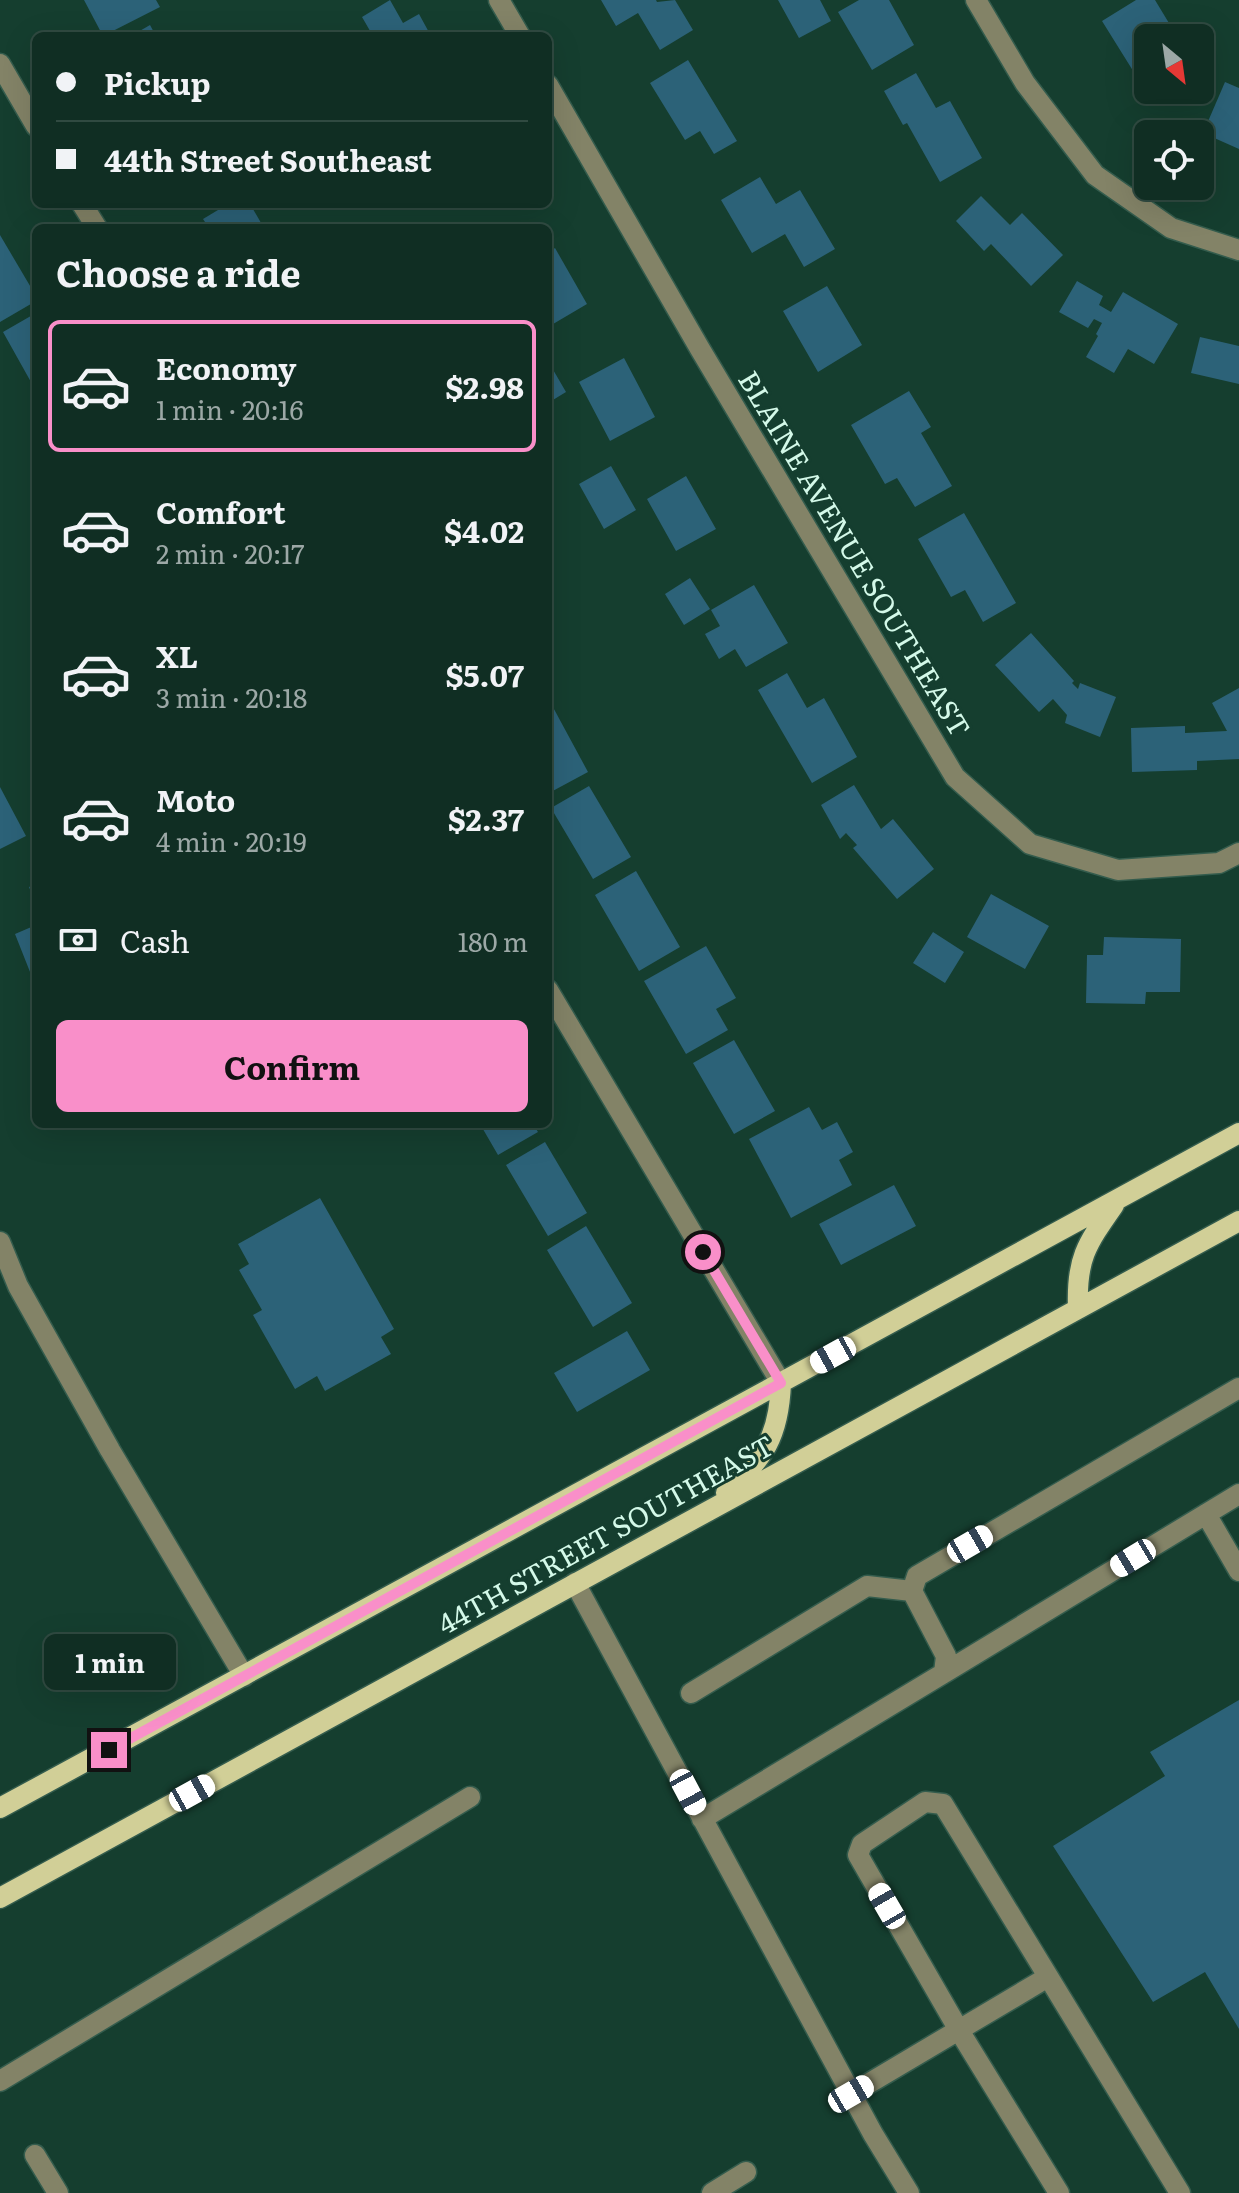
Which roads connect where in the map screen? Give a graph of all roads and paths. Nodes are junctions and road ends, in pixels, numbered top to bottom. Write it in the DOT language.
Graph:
graph roads {
  1 [pos="499,0"];
  2 [pos="976,0"];
  3 [pos="518,32"];
  4 [pos="0,64"];
  5 [pos="552,92"];
  6 [pos="32,119"];
  7 [pos="1239,250"];
  8 [pos="1239,853"];
  9 [pos="552,997"];
  10 [pos="1239,1133"];
  11 [pos="1118,1199"];
  12 [pos="1239,1221"];
  13 [pos="0,1242"];
  14 [pos="1078,1309"];
  15 [pos="781,1383"];
  16 [pos="1239,1388"];
  17 [pos="1239,1494"];
  18 [pos="706,1512"];
  19 [pos="1206,1514"];
  20 [pos="1239,1571"];
  21 [pos="575,1583"];
  22 [pos="912,1591"];
  23 [pos="944,1673"];
  24 [pos="244,1676"];
  25 [pos="691,1693"];
  26 [pos="470,1797"];
  27 [pos="0,1808"];
  28 [pos="702,1819"];
  29 [pos="0,1898"];
  30 [pos="1048,1977"];
  31 [pos="960,2032"];
  32 [pos="0,2081"];
  33 [pos="851,2094"];
  34 [pos="35,2155"];
  35 [pos="746,2172"];
  36 [pos="58,2193"];
  37 [pos="712,2193"];
  38 [pos="909,2193"];
  39 [pos="1059,2193"];
  40 [pos="1180,2193"];
  1 -- 3 [label="street"];
  2 -- 7 [label="street"];
  4 -- 6 [label="street"];
  5 -- 8 [label="street, BLAINE AVENUE SOUTHEAST"];
  9 -- 15 [label="street"];
  10 -- 11 [label="main road, 44TH STREET SOUTHEAST"];
  11 -- 14 [label="main road"];
  11 -- 15 [label="main road, 44TH STREET SOUTHEAST"];
  12 -- 14 [label="main road, 44TH STREET SOUTHEAST"];
  13 -- 24 [label="street"];
  14 -- 18 [label="main road, 44TH STREET SOUTHEAST"];
  15 -- 18 [label="main road"];
  15 -- 24 [label="main road, 44TH STREET SOUTHEAST"];
  16 -- 22 [label="street"];
  17 -- 19 [label="street"];
  18 -- 21 [label="main road, 44TH STREET SOUTHEAST"];
  19 -- 20 [label="street"];
  19 -- 23 [label="street"];
  21 -- 28 [label="street"];
  21 -- 29 [label="main road, 44TH STREET SOUTHEAST"];
  22 -- 23 [label="street"];
  22 -- 25 [label="street"];
  23 -- 28 [label="street"];
  24 -- 27 [label="main road, 44TH STREET SOUTHEAST"];
  26 -- 32 [label="street"];
  28 -- 33 [label="street"];
  30 -- 31 [label="street"];
  30 -- 31 [label="street"];
  30 -- 40 [label="street"];
  31 -- 33 [label="street"];
  31 -- 39 [label="street"];
  33 -- 38 [label="street"];
  34 -- 36 [label="street"];
  35 -- 37 [label="street"];
}
